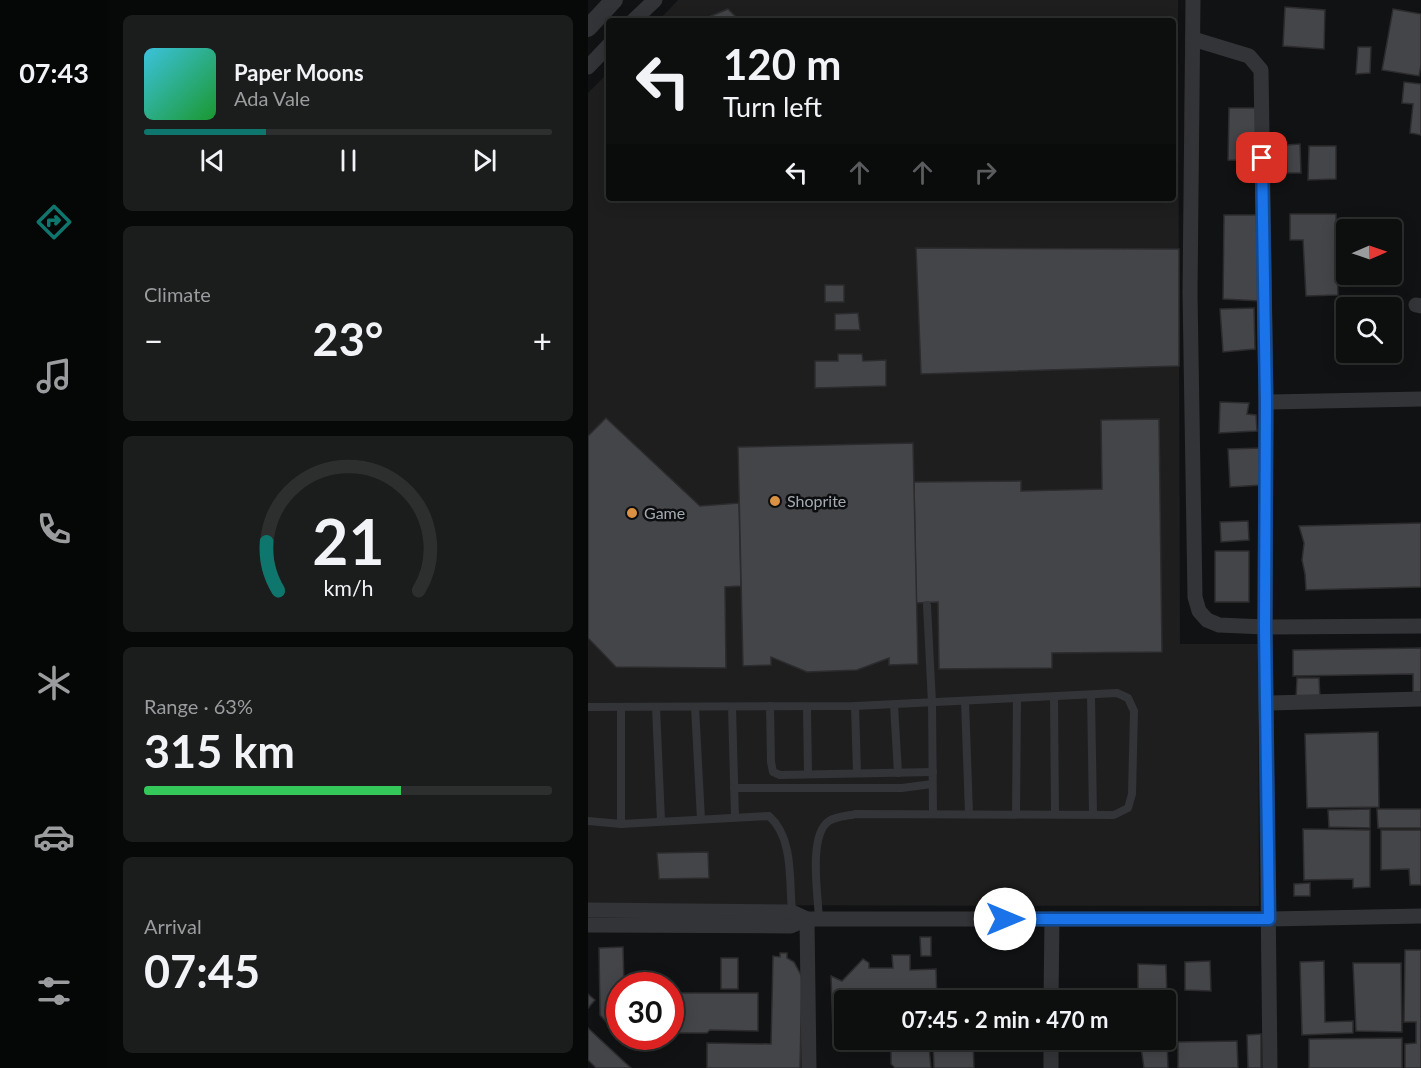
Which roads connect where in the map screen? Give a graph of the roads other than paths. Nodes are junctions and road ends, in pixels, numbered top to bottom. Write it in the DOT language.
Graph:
graph roads {
  1 [pos="614,0"];
  2 [pos="655,0"];
  3 [pos="1193,0"];
  4 [pos="636,18"];
  5 [pos="588,28"];
  6 [pos="1192,39"];
  7 [pos="606,48"];
  8 [pos="588,67"];
  9 [pos="1421,399"];
  10 [pos="1266,402"];
  11 [pos="927,605"];
  12 [pos="1421,626"];
  13 [pos="1265,627"];
  14 [pos="1091,695"];
  15 [pos="1054,697"];
  16 [pos="1017,698"];
  17 [pos="1421,699"];
  18 [pos="965,701"];
  19 [pos="932,703"];
  20 [pos="1266,703"];
  21 [pos="894,705"];
  22 [pos="771,706"];
  23 [pos="855,706"];
  24 [pos="588,707"];
  25 [pos="621,707"];
  26 [pos="656,707"];
  27 [pos="695,707"];
  28 [pos="732,707"];
  29 [pos="807,707"];
  30 [pos="898,772"];
  31 [pos="933,772"];
  32 [pos="857,773"];
  33 [pos="808,774"];
  34 [pos="932,784"];
  35 [pos="734,788"];
  36 [pos="933,814"];
  37 [pos="969,814"];
  38 [pos="1016,814"];
  39 [pos="1055,814"];
  40 [pos="1093,814"];
  41 [pos="735,817"];
  42 [pos="701,819"];
  43 [pos="588,821"];
  44 [pos="661,821"];
  45 [pos="621,824"];
  46 [pos="588,910"];
  47 [pos="792,912"];
  48 [pos="1421,916"];
  49 [pos="813,919"];
  50 [pos="1052,919"];
  51 [pos="1269,919"];
  52 [pos="588,924"];
  53 [pos="1052,990"];
  54 [pos="1051,1050"];
  55 [pos="809,1068"];
  56 [pos="1051,1068"];
  57 [pos="1270,1068"];
  1 -- 5 [label="street"];
  2 -- 4 [label="street"];
  3 -- 6 [label="street"];
  6 -- 10 [label="street"];
  6 -- 13 [label="street"];
  7 -- 8 [label="street"];
  9 -- 10 [label="street"];
  10 -- 13 [label="street"];
  11 -- 19 [label="lane"];
  12 -- 13 [label="street"];
  13 -- 20 [label="street"];
  14 -- 15 [label="lane"];
  14 -- 40 [label="lane"];
  14 -- 40 [label="lane"];
  15 -- 16 [label="lane"];
  15 -- 39 [label="lane"];
  16 -- 18 [label="lane"];
  16 -- 38 [label="lane"];
  17 -- 20 [label="street"];
  18 -- 19 [label="lane"];
  18 -- 37 [label="lane"];
  19 -- 21 [label="lane"];
  19 -- 31 [label="lane"];
  20 -- 51 [label="street"];
  21 -- 23 [label="lane"];
  21 -- 30 [label="lane"];
  22 -- 28 [label="lane"];
  22 -- 29 [label="lane"];
  22 -- 33 [label="lane"];
  23 -- 29 [label="lane"];
  23 -- 32 [label="lane"];
  24 -- 25 [label="lane"];
  25 -- 26 [label="lane"];
  25 -- 45 [label="lane"];
  26 -- 27 [label="lane"];
  26 -- 44 [label="lane"];
  27 -- 28 [label="lane"];
  27 -- 42 [label="lane"];
  28 -- 35 [label="lane"];
  29 -- 33 [label="lane"];
  30 -- 31 [label="lane"];
  30 -- 32 [label="lane"];
  31 -- 34 [label="lane"];
  32 -- 33 [label="lane"];
  34 -- 35 [label="lane"];
  34 -- 36 [label="lane"];
  35 -- 41 [label="lane"];
  36 -- 37 [label="lane"];
  36 -- 49 [label="lane"];
  37 -- 38 [label="lane"];
  38 -- 39 [label="lane"];
  39 -- 40 [label="lane"];
  41 -- 42 [label="lane"];
  41 -- 47 [label="lane"];
  42 -- 44 [label="lane"];
  43 -- 45 [label="lane"];
  44 -- 45 [label="lane"];
  46 -- 47 [label="street"];
  47 -- 49 [label="street"];
  48 -- 51 [label="street"];
  49 -- 50 [label="street"];
  49 -- 52 [label="street"];
  49 -- 55 [label="street"];
  50 -- 51 [label="street"];
  50 -- 53 [label="street"];
  51 -- 57 [label="street"];
  54 -- 56 [label="street"];
}
